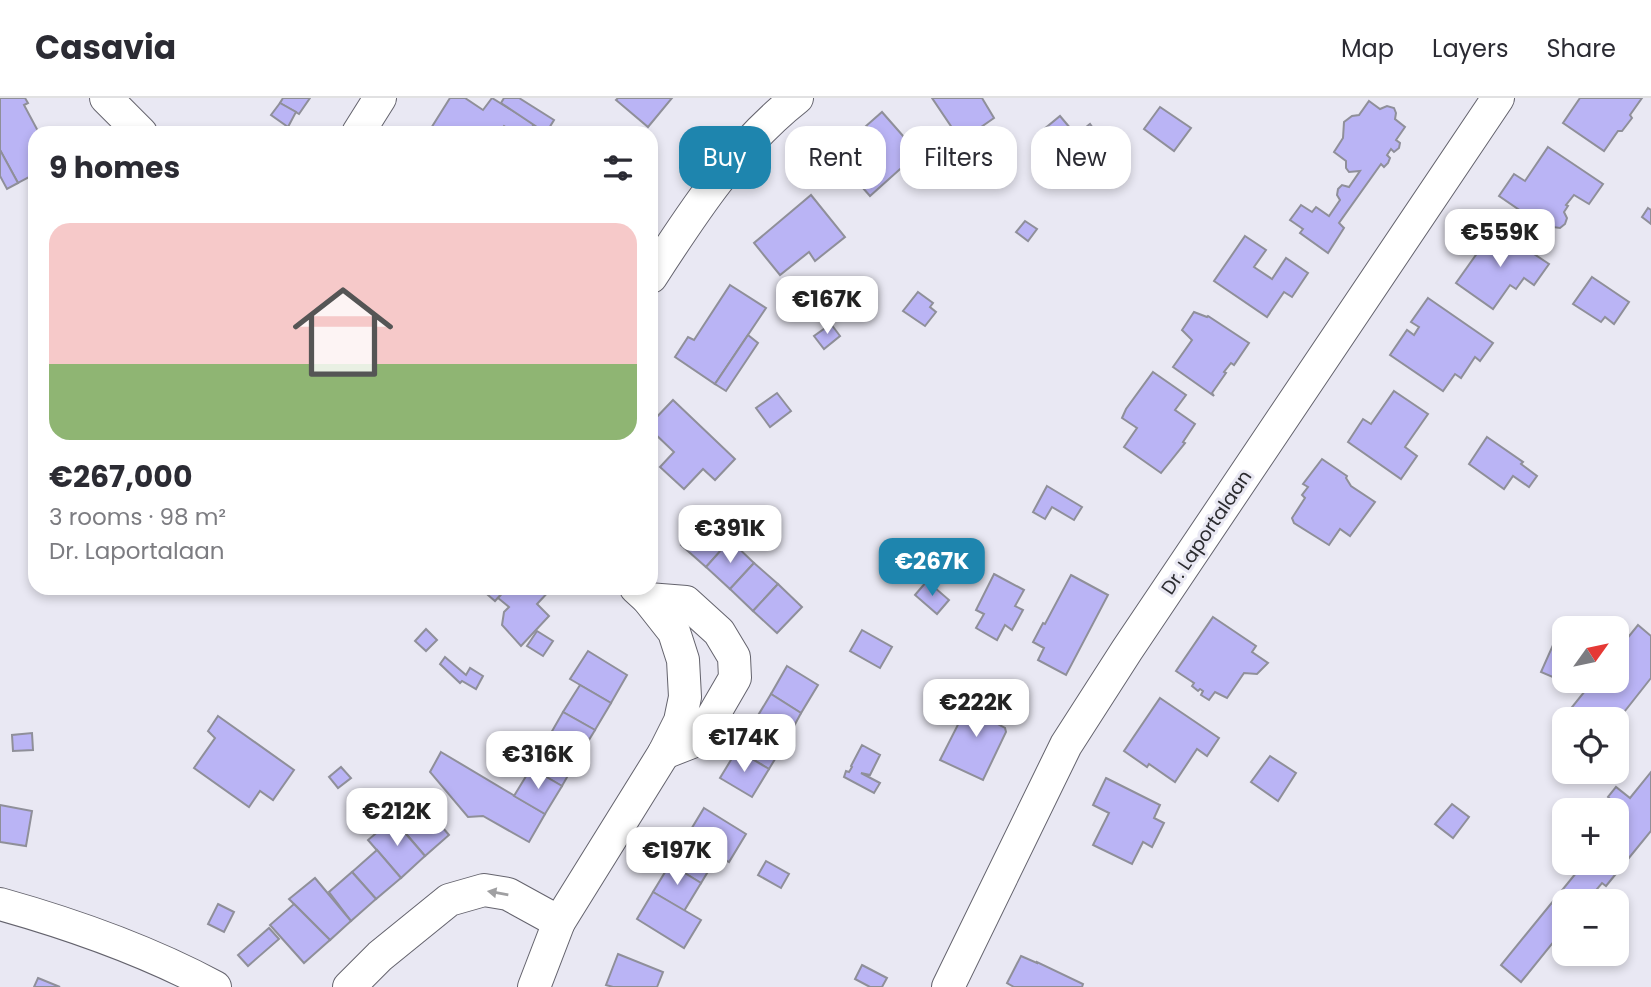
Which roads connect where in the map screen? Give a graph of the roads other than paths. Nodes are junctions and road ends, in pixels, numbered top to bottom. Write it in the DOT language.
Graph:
graph roads {
  1 [pos="106,98"];
  2 [pos="380,98"];
  3 [pos="797,98"];
  4 [pos="1498,98"];
  5 [pos="134,126"];
  6 [pos="362,126"];
  7 [pos="658,267"];
  8 [pos="643,595"];
  9 [pos="648,595"];
  10 [pos="664,753"];
  11 [pos="0,905"];
  12 [pos="559,922"];
  13 [pos="215,987"];
  14 [pos="349,987"];
  15 [pos="534,987"];
  16 [pos="948,987"];
  1 -- 5 [label="street"];
  2 -- 6 [label="street"];
  3 -- 7 [label="street"];
  4 -- 16 [label="street, Dr. Laportalaan"];
  8 -- 10 [label="street"];
  9 -- 10 [label="street"];
  10 -- 12 [label="street"];
  11 -- 13 [label="street"];
  12 -- 14 [label="street, one-way"];
  12 -- 15 [label="street"];
}
